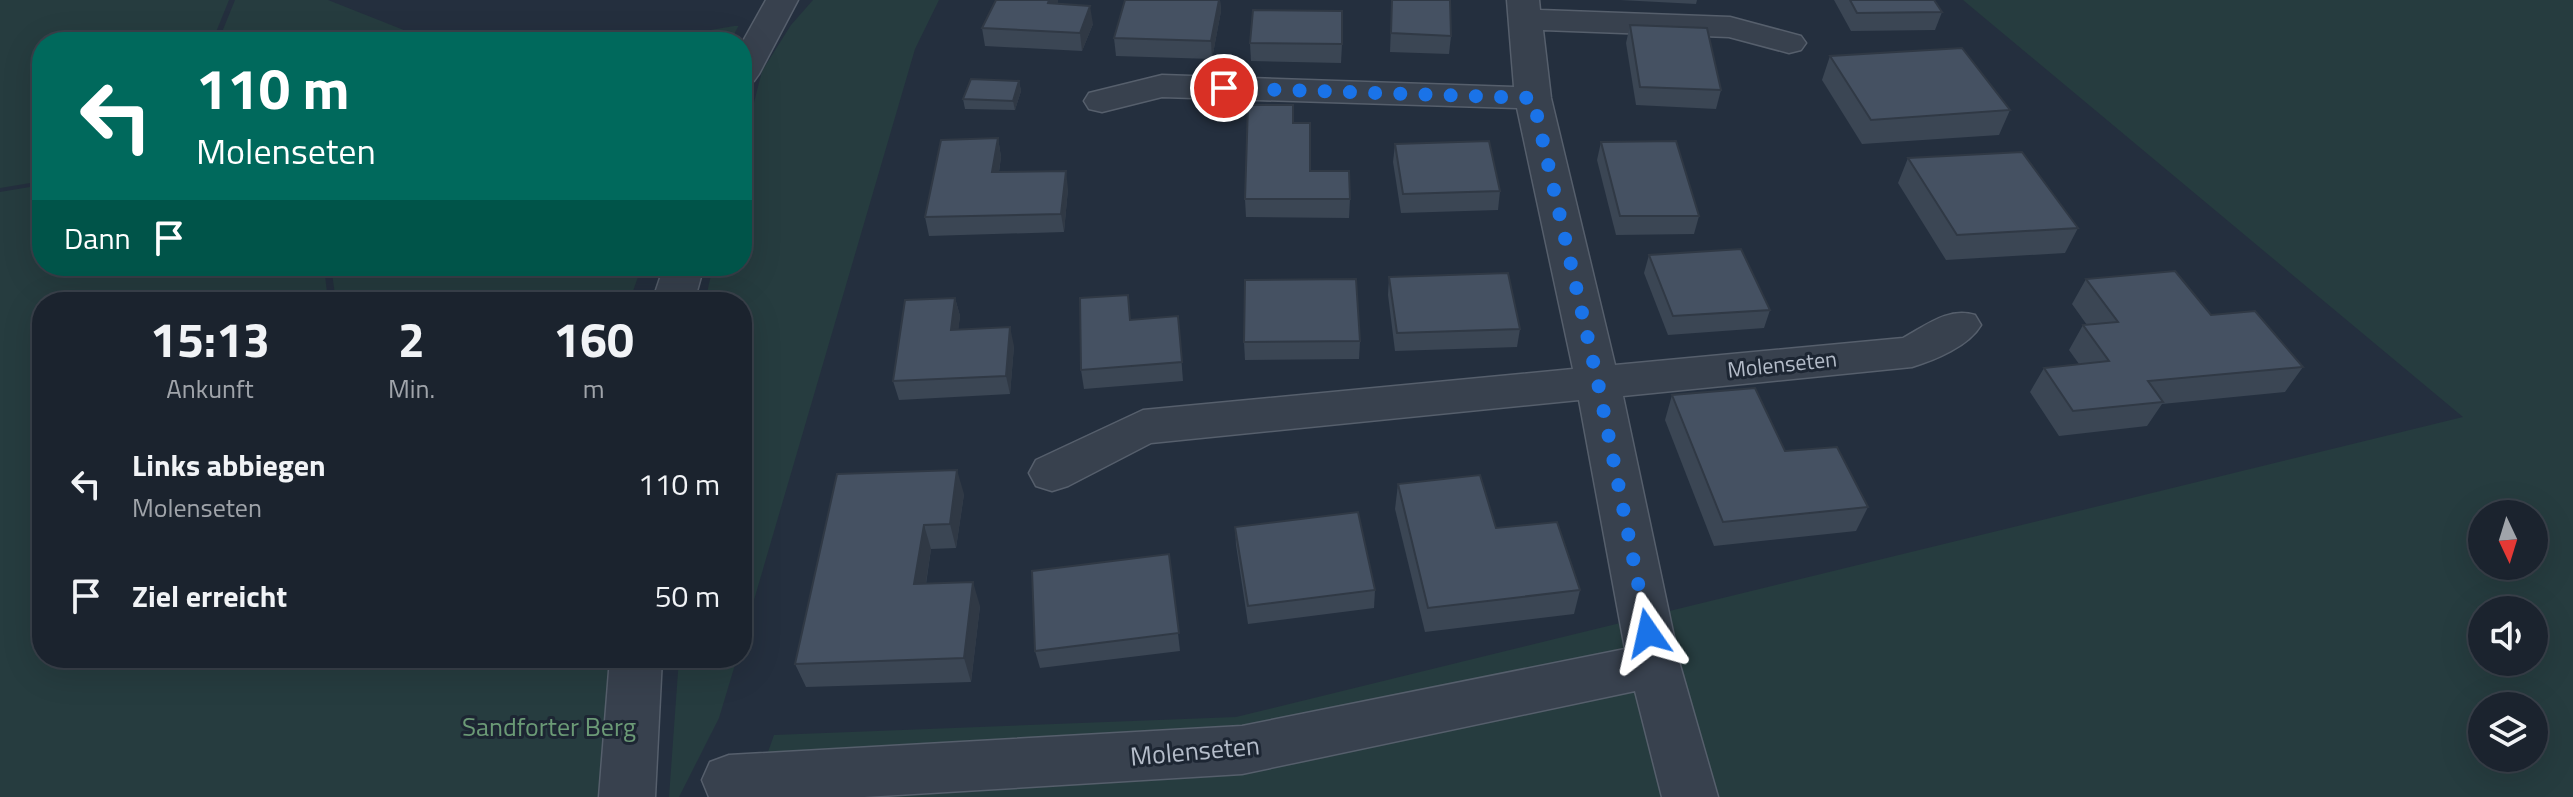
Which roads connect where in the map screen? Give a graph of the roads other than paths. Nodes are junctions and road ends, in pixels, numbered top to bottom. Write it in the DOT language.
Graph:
graph roads {
  1 [pos="782,0"];
  2 [pos="1523,9"];
  3 [pos="1789,43"];
  4 [pos="752,56"];
  5 [pos="1533,98"];
  6 [pos="1102,101"];
  7 [pos="1960,325"];
  8 [pos="1598,383"];
  9 [pos="1052,473"];
  10 [pos="1654,665"];
  11 [pos="635,668"];
  12 [pos="729,780"];
  13 [pos="627,797"];
  14 [pos="1690,797"];
  1 -- 4 [label="street"];
  2 -- 3 [label="street"];
  2 -- 5 [label="street"];
  5 -- 6 [label="street"];
  5 -- 8 [label="street"];
  7 -- 8 [label="street, Molenseten"];
  8 -- 9 [label="street, Molenseten"];
  8 -- 10 [label="street"];
  10 -- 12 [label="street, Molenseten"];
  10 -- 14 [label="street"];
  11 -- 13 [label="street"];
}
